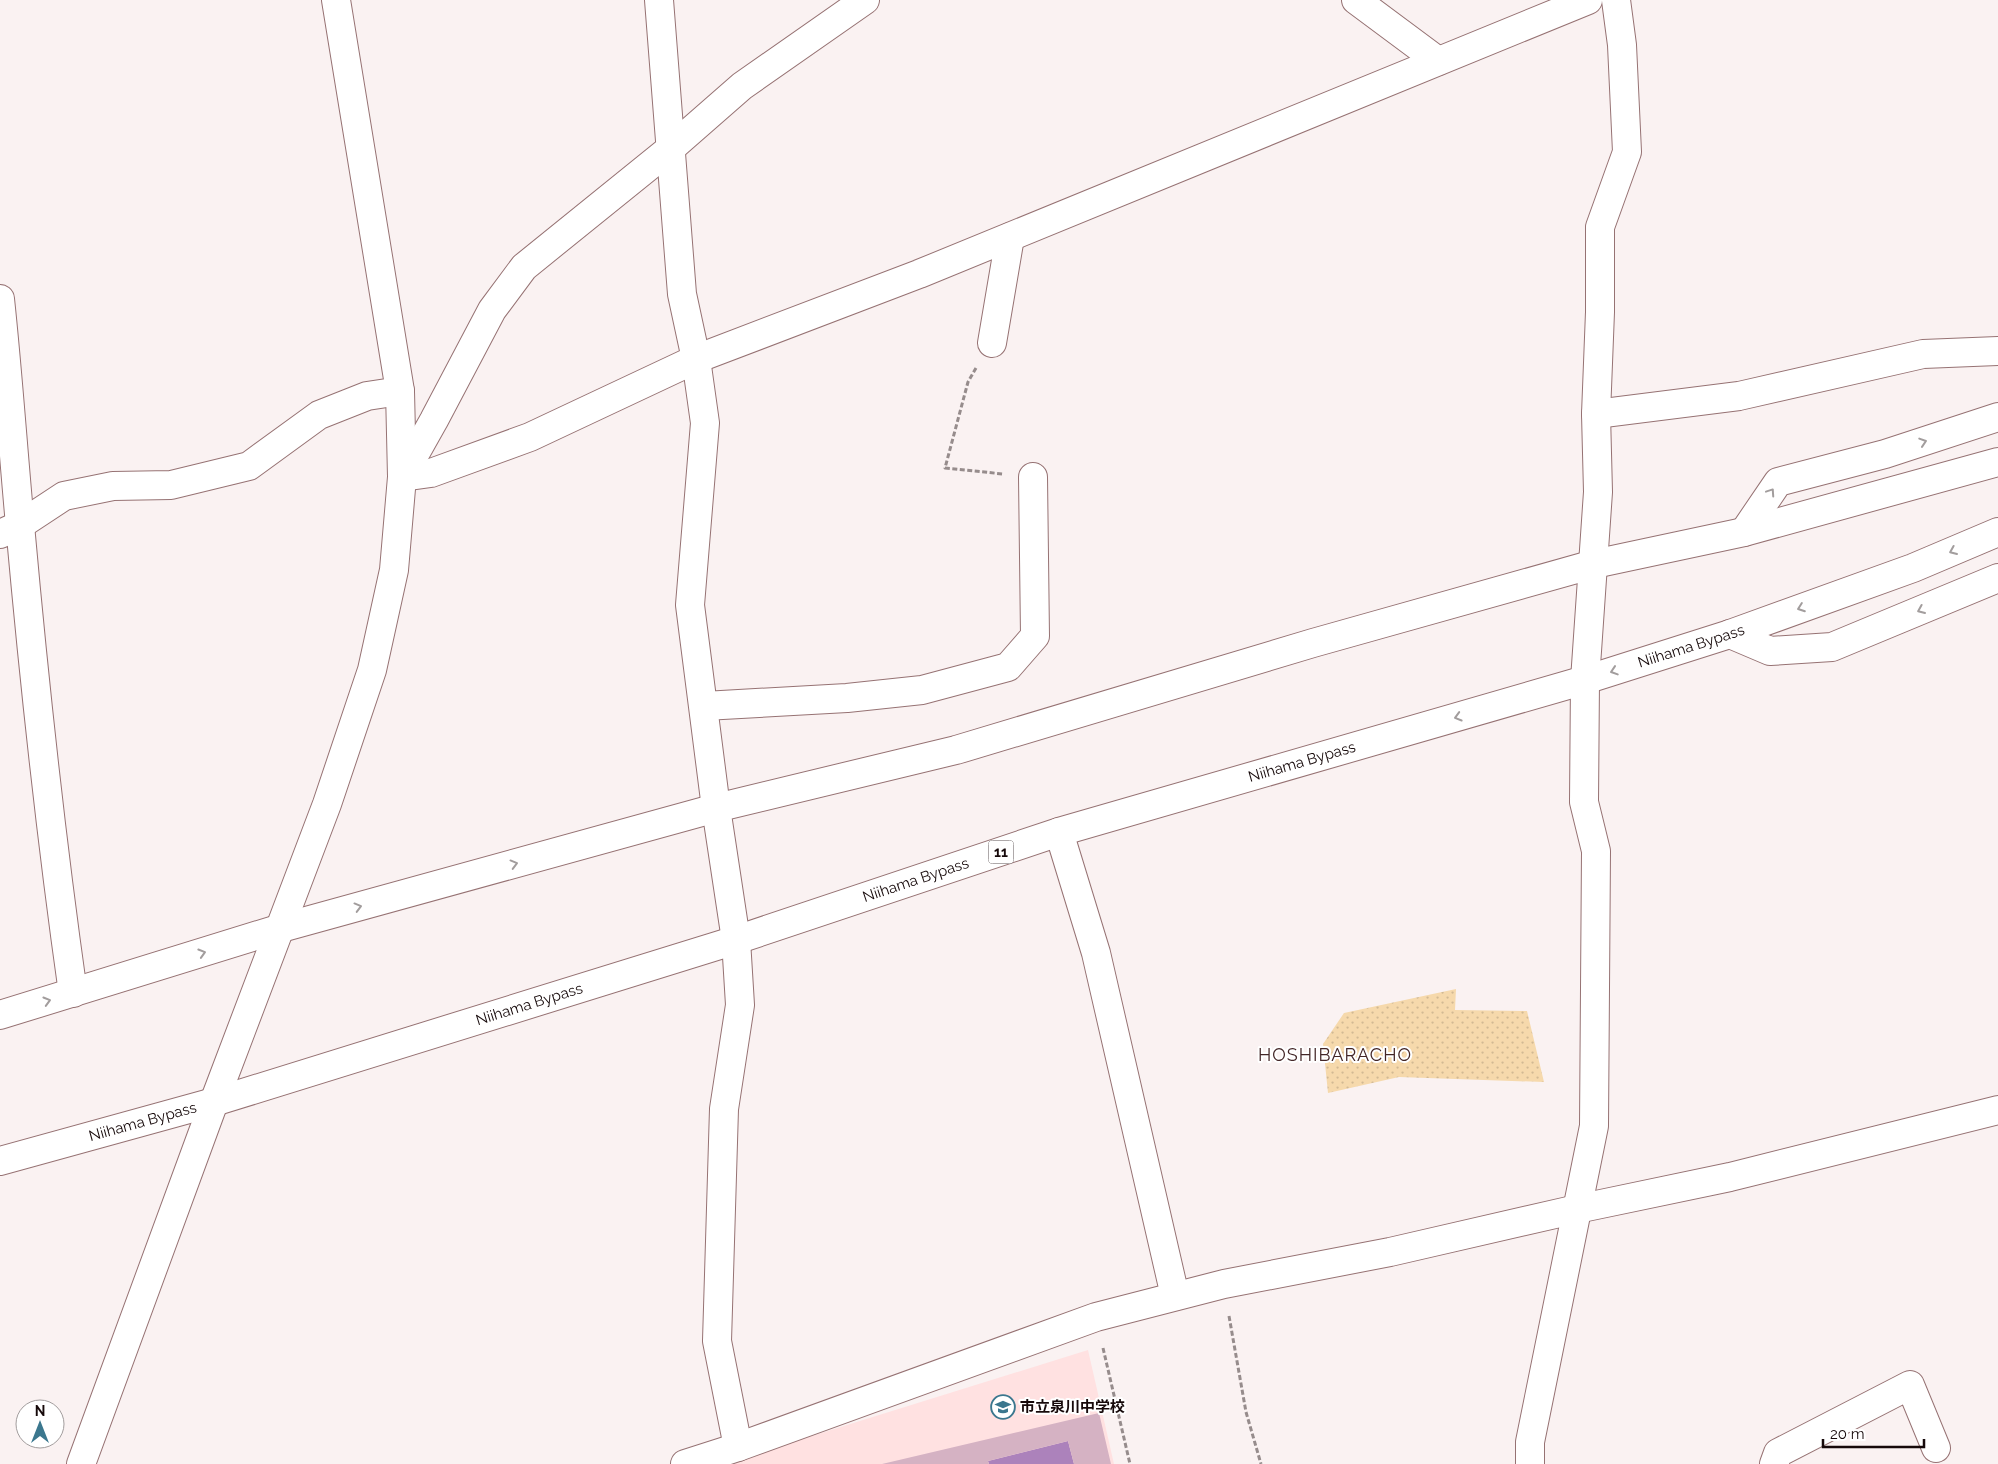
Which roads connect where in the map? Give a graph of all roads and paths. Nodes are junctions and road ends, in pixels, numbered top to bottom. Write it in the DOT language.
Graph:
graph roads {
  1 [pos="336,0"];
  2 [pos="659,0"];
  3 [pos="865,0"];
  4 [pos="1356,0"];
  5 [pos="1588,0"];
  6 [pos="1616,0"];
  7 [pos="1438,61"];
  8 [pos="670,149"];
  9 [pos="1010,237"];
  10 [pos="0,299"];
  11 [pos="992,343"];
  12 [pos="1998,351"];
  13 [pos="696,359"];
  14 [pos="400,391"];
  15 [pos="1596,414"];
  16 [pos="1998,417"];
  17 [pos="1998,462"];
  18 [pos="402,477"];
  19 [pos="1033,477"];
  20 [pos="10,530"];
  21 [pos="1744,532"];
  22 [pos="1998,532"];
  23 [pos="1594,564"];
  24 [pos="1998,578"];
  25 [pos="1730,634"];
  26 [pos="1585,680"];
  27 [pos="704,706"];
  28 [pos="716,808"];
  29 [pos="1059,832"];
  30 [pos="281,928"];
  31 [pos="736,940"];
  32 [pos="73,993"];
  33 [pos="0,1015"];
  34 [pos="214,1102"];
  35 [pos="1998,1110"];
  36 [pos="0,1161"];
  37 [pos="1577,1209"];
  38 [pos="1224,1284"];
  39 [pos="1175,1296"];
  40 [pos="1096,1317"];
  41 [pos="738,1448"];
  42 [pos="1936,1448"];
  43 [pos="81,1464"];
  44 [pos="685,1464"];
  45 [pos="1130,1464"];
  46 [pos="1261,1464"];
  47 [pos="1530,1464"];
  48 [pos="1774,1464"];
  1 -- 14 [label="main road"];
  2 -- 8 [label="main road"];
  3 -- 8 [label="main road"];
  4 -- 7 [label="main road"];
  5 -- 7 [label="main road"];
  6 -- 15 [label="main road"];
  7 -- 9 [label="main road"];
  8 -- 13 [label="main road"];
  8 -- 18 [label="main road"];
  9 -- 11 [label="main road"];
  9 -- 13 [label="main road"];
  10 -- 20 [label="main road"];
  11 -- 19 [label="path"];
  12 -- 15 [label="main road"];
  13 -- 18 [label="main road"];
  13 -- 27 [label="main road"];
  14 -- 18 [label="main road"];
  14 -- 20 [label="main road"];
  15 -- 23 [label="main road"];
  21 -- 16 [label="main road, one-way"];
  17 -- 21 [label="main road"];
  18 -- 30 [label="main road"];
  19 -- 27 [label="main road"];
  20 -- 32 [label="main road"];
  21 -- 23 [label="main road"];
  22 -- 25 [label="main road, Niihama Bypass / 11, one-way"];
  23 -- 26 [label="main road"];
  23 -- 28 [label="main road"];
  24 -- 25 [label="main road, one-way"];
  25 -- 26 [label="main road, Niihama Bypass / 11, one-way"];
  26 -- 29 [label="main road, Niihama Bypass / 11, one-way"];
  26 -- 37 [label="main road"];
  27 -- 28 [label="main road"];
  30 -- 28 [label="main road, one-way"];
  28 -- 31 [label="main road"];
  29 -- 31 [label="main road, Niihama Bypass / 11"];
  29 -- 39 [label="main road"];
  32 -- 30 [label="main road, one-way"];
  30 -- 34 [label="main road"];
  31 -- 34 [label="main road, Niihama Bypass / 11"];
  31 -- 41 [label="main road"];
  33 -- 32 [label="main road, one-way"];
  34 -- 36 [label="main road, Niihama Bypass / 11"];
  34 -- 43 [label="main road"];
  35 -- 37 [label="main road"];
  37 -- 38 [label="main road"];
  37 -- 47 [label="main road"];
  38 -- 39 [label="main road"];
  38 -- 46 [label="path"];
  39 -- 40 [label="main road"];
  40 -- 41 [label="main road"];
  40 -- 45 [label="path"];
  41 -- 44 [label="main road"];
  42 -- 48 [label="main road"];
}
